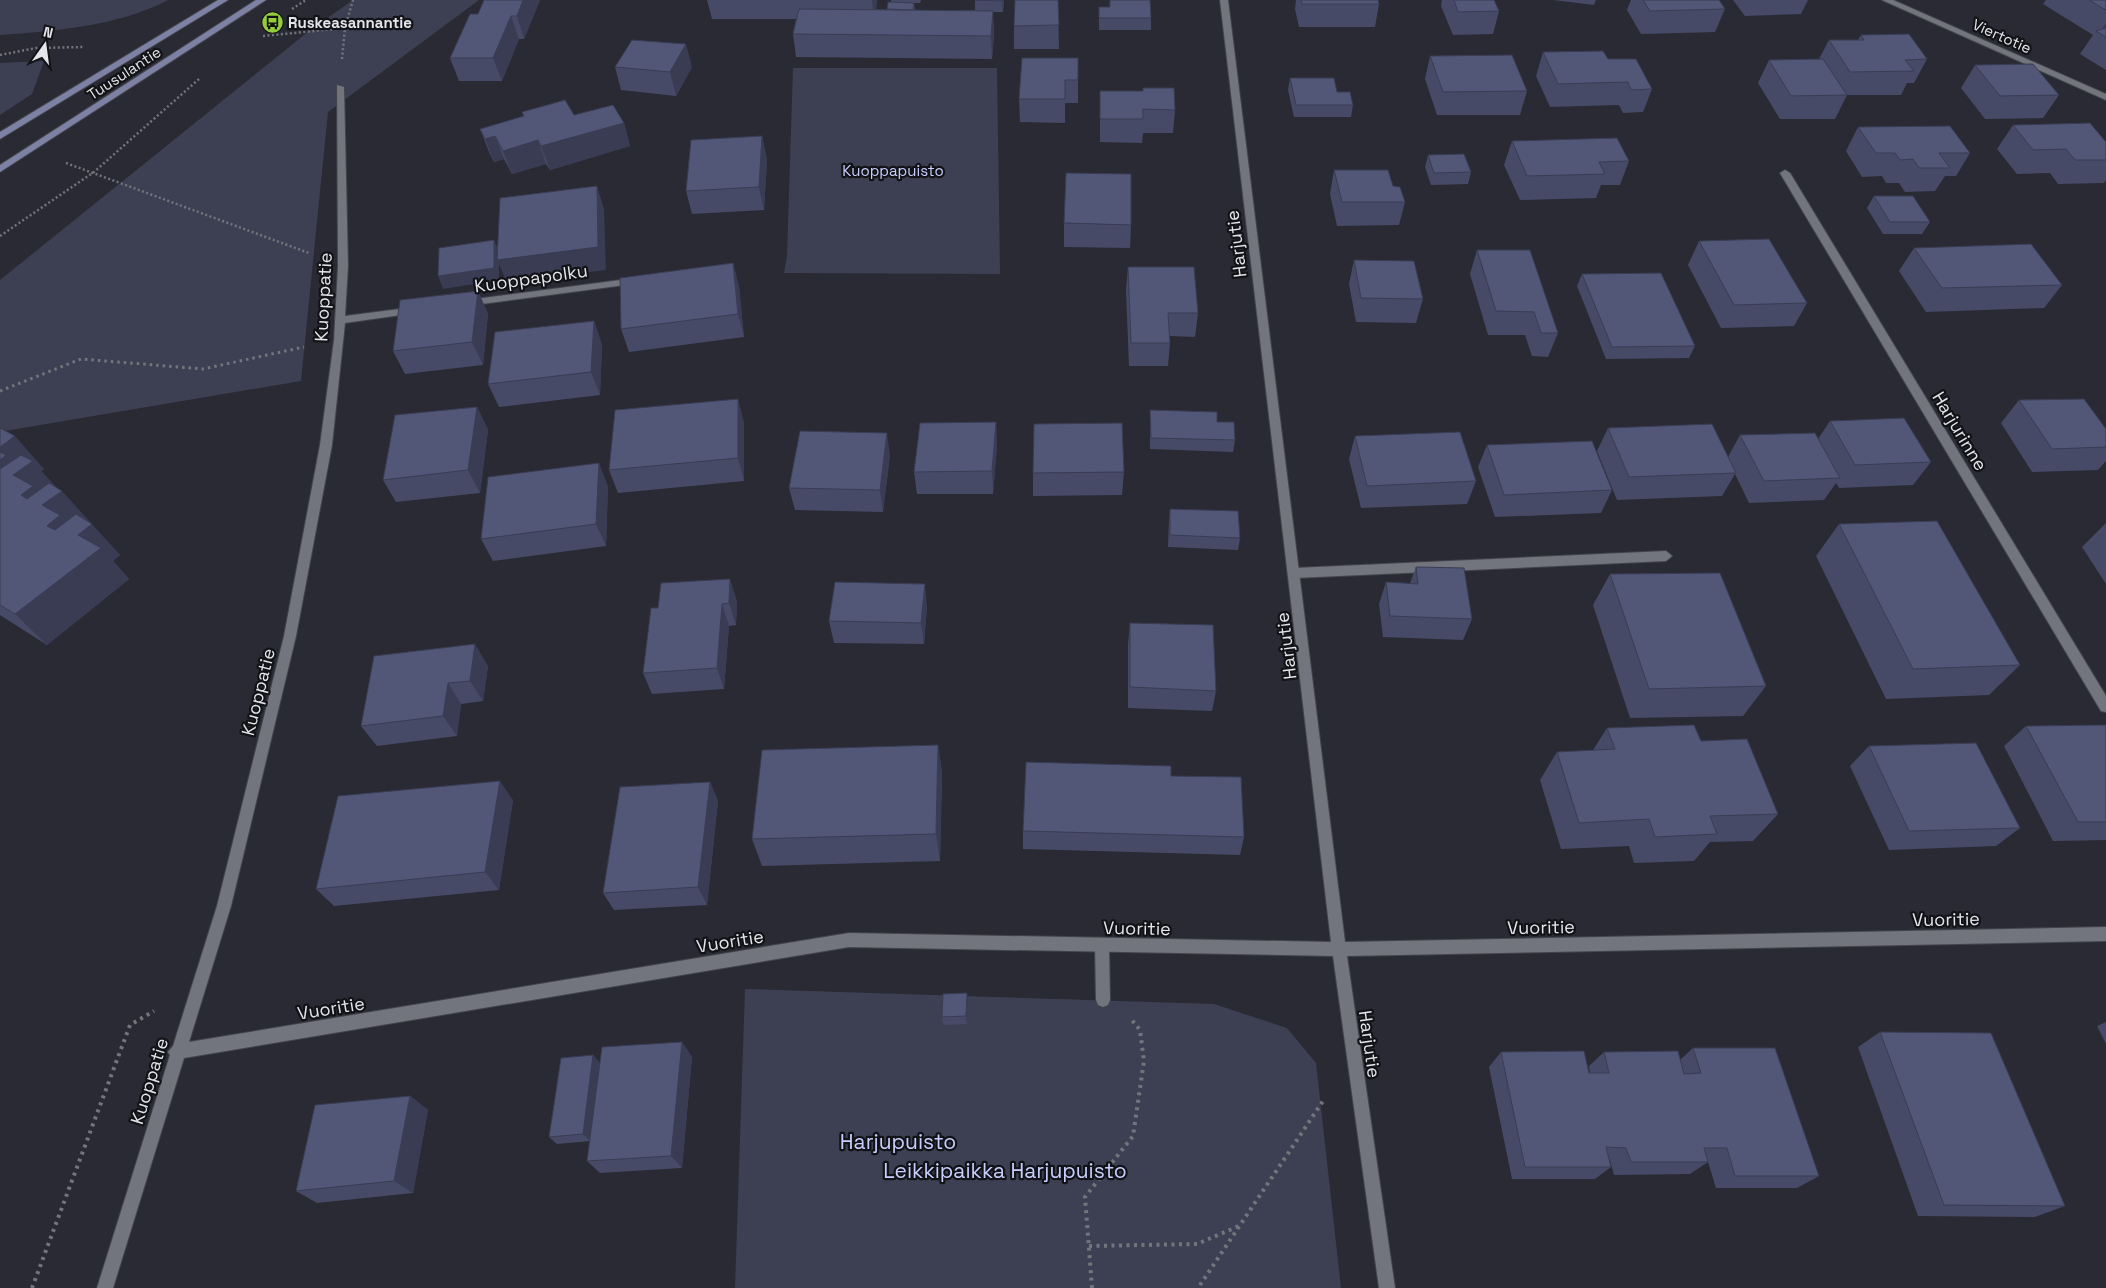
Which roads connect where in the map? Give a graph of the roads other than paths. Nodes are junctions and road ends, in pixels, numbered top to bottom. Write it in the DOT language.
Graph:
graph roads {
  1 [pos="224,0"];
  2 [pos="262,0"];
  3 [pos="1224,0"];
  4 [pos="1886,0"];
  5 [pos="340,87"];
  6 [pos="2106,97"];
  7 [pos="0,136"];
  8 [pos="0,169"];
  9 [pos="1785,173"];
  10 [pos="648,279"];
  11 [pos="454,305"];
  12 [pos="424,309"];
  13 [pos="341,320"];
  14 [pos="1666,556"];
  15 [pos="1295,573"];
  16 [pos="2106,707"];
  17 [pos="2106,934"];
  18 [pos="1102,946"];
  19 [pos="1339,949"];
  20 [pos="1103,1000"];
  21 [pos="176,1052"];
  22 [pos="105,1288"];
  23 [pos="1387,1288"];
  1 -- 7 [label="main road, Tuusulantie"];
  2 -- 8 [label="main road, Tuusulantie"];
  3 -- 15 [label="street, Harjutie"];
  4 -- 6 [label="street, Viertotie"];
  5 -- 13 [label="street, Kuoppatie"];
  9 -- 16 [label="street, Harjurinne"];
  10 -- 11 [label="street, Kuoppapolku"];
  12 -- 13 [label="street"];
  13 -- 21 [label="street, Kuoppatie"];
  14 -- 15 [label="street"];
  15 -- 19 [label="street, Harjutie"];
  17 -- 19 [label="street, Vuoritie"];
  18 -- 19 [label="street, Vuoritie"];
  18 -- 20 [label="street"];
  18 -- 21 [label="street, Vuoritie"];
  19 -- 23 [label="street, Harjutie"];
  21 -- 22 [label="street, Kuoppatie"];
}
